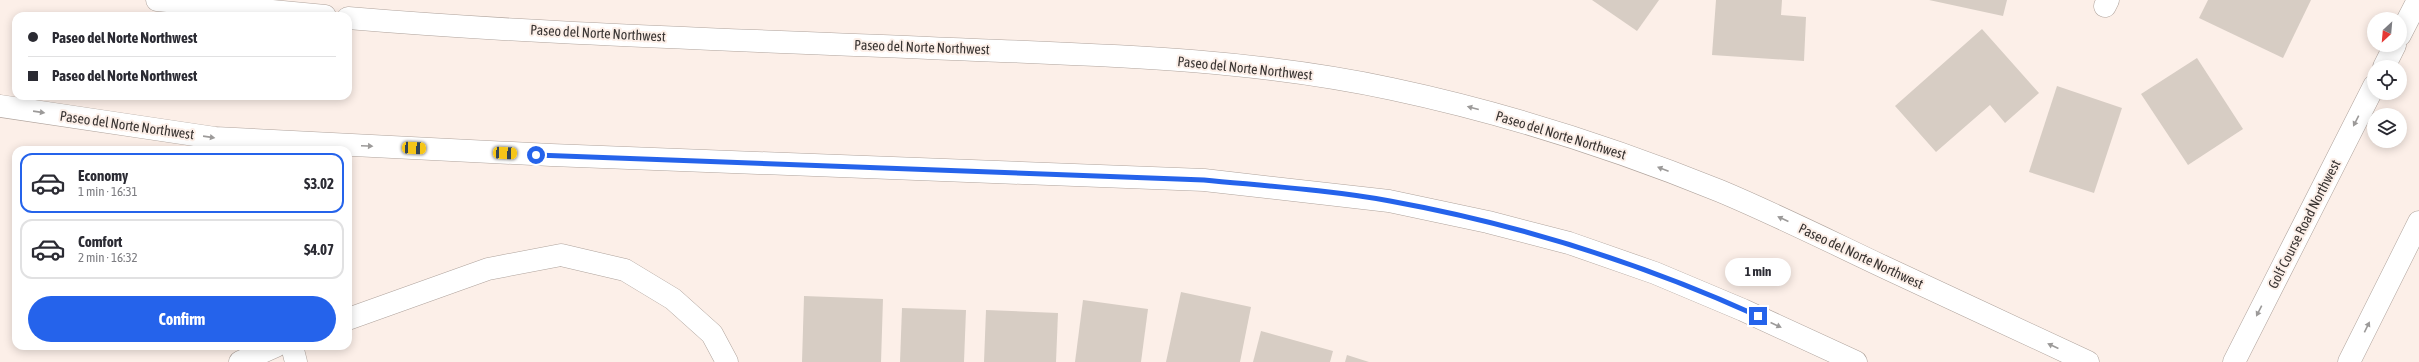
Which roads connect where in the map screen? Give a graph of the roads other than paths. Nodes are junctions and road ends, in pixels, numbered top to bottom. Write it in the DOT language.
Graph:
graph roads {
  1 [pos="157,0"];
  2 [pos="2418,0"];
  3 [pos="284,12"];
  4 [pos="352,18"];
  5 [pos="2407,21"];
  6 [pos="2367,100"];
  7 [pos="0,106"];
  8 [pos="2419,222"];
  9 [pos="352,318"];
  10 [pos="267,350"];
  11 [pos="293,350"];
  12 [pos="240,362"];
  13 [pos="296,362"];
  14 [pos="727,362"];
  15 [pos="1856,362"];
  16 [pos="2088,362"];
  17 [pos="2234,362"];
  18 [pos="2349,362"];
  1 -- 3 [label="main road"];
  2 -- 5 [label="main road"];
  16 -- 4 [label="main road, Paseo del Norte Northwest, one-way"];
  6 -- 17 [label="main road, Golf Course Road Northwest, one-way"];
  7 -- 15 [label="main road, Paseo del Norte Northwest, one-way"];
  18 -- 8 [label="main road, one-way"];
  9 -- 14 [label="main road"];
  10 -- 12 [label="main road"];
  11 -- 13 [label="main road"];
}
